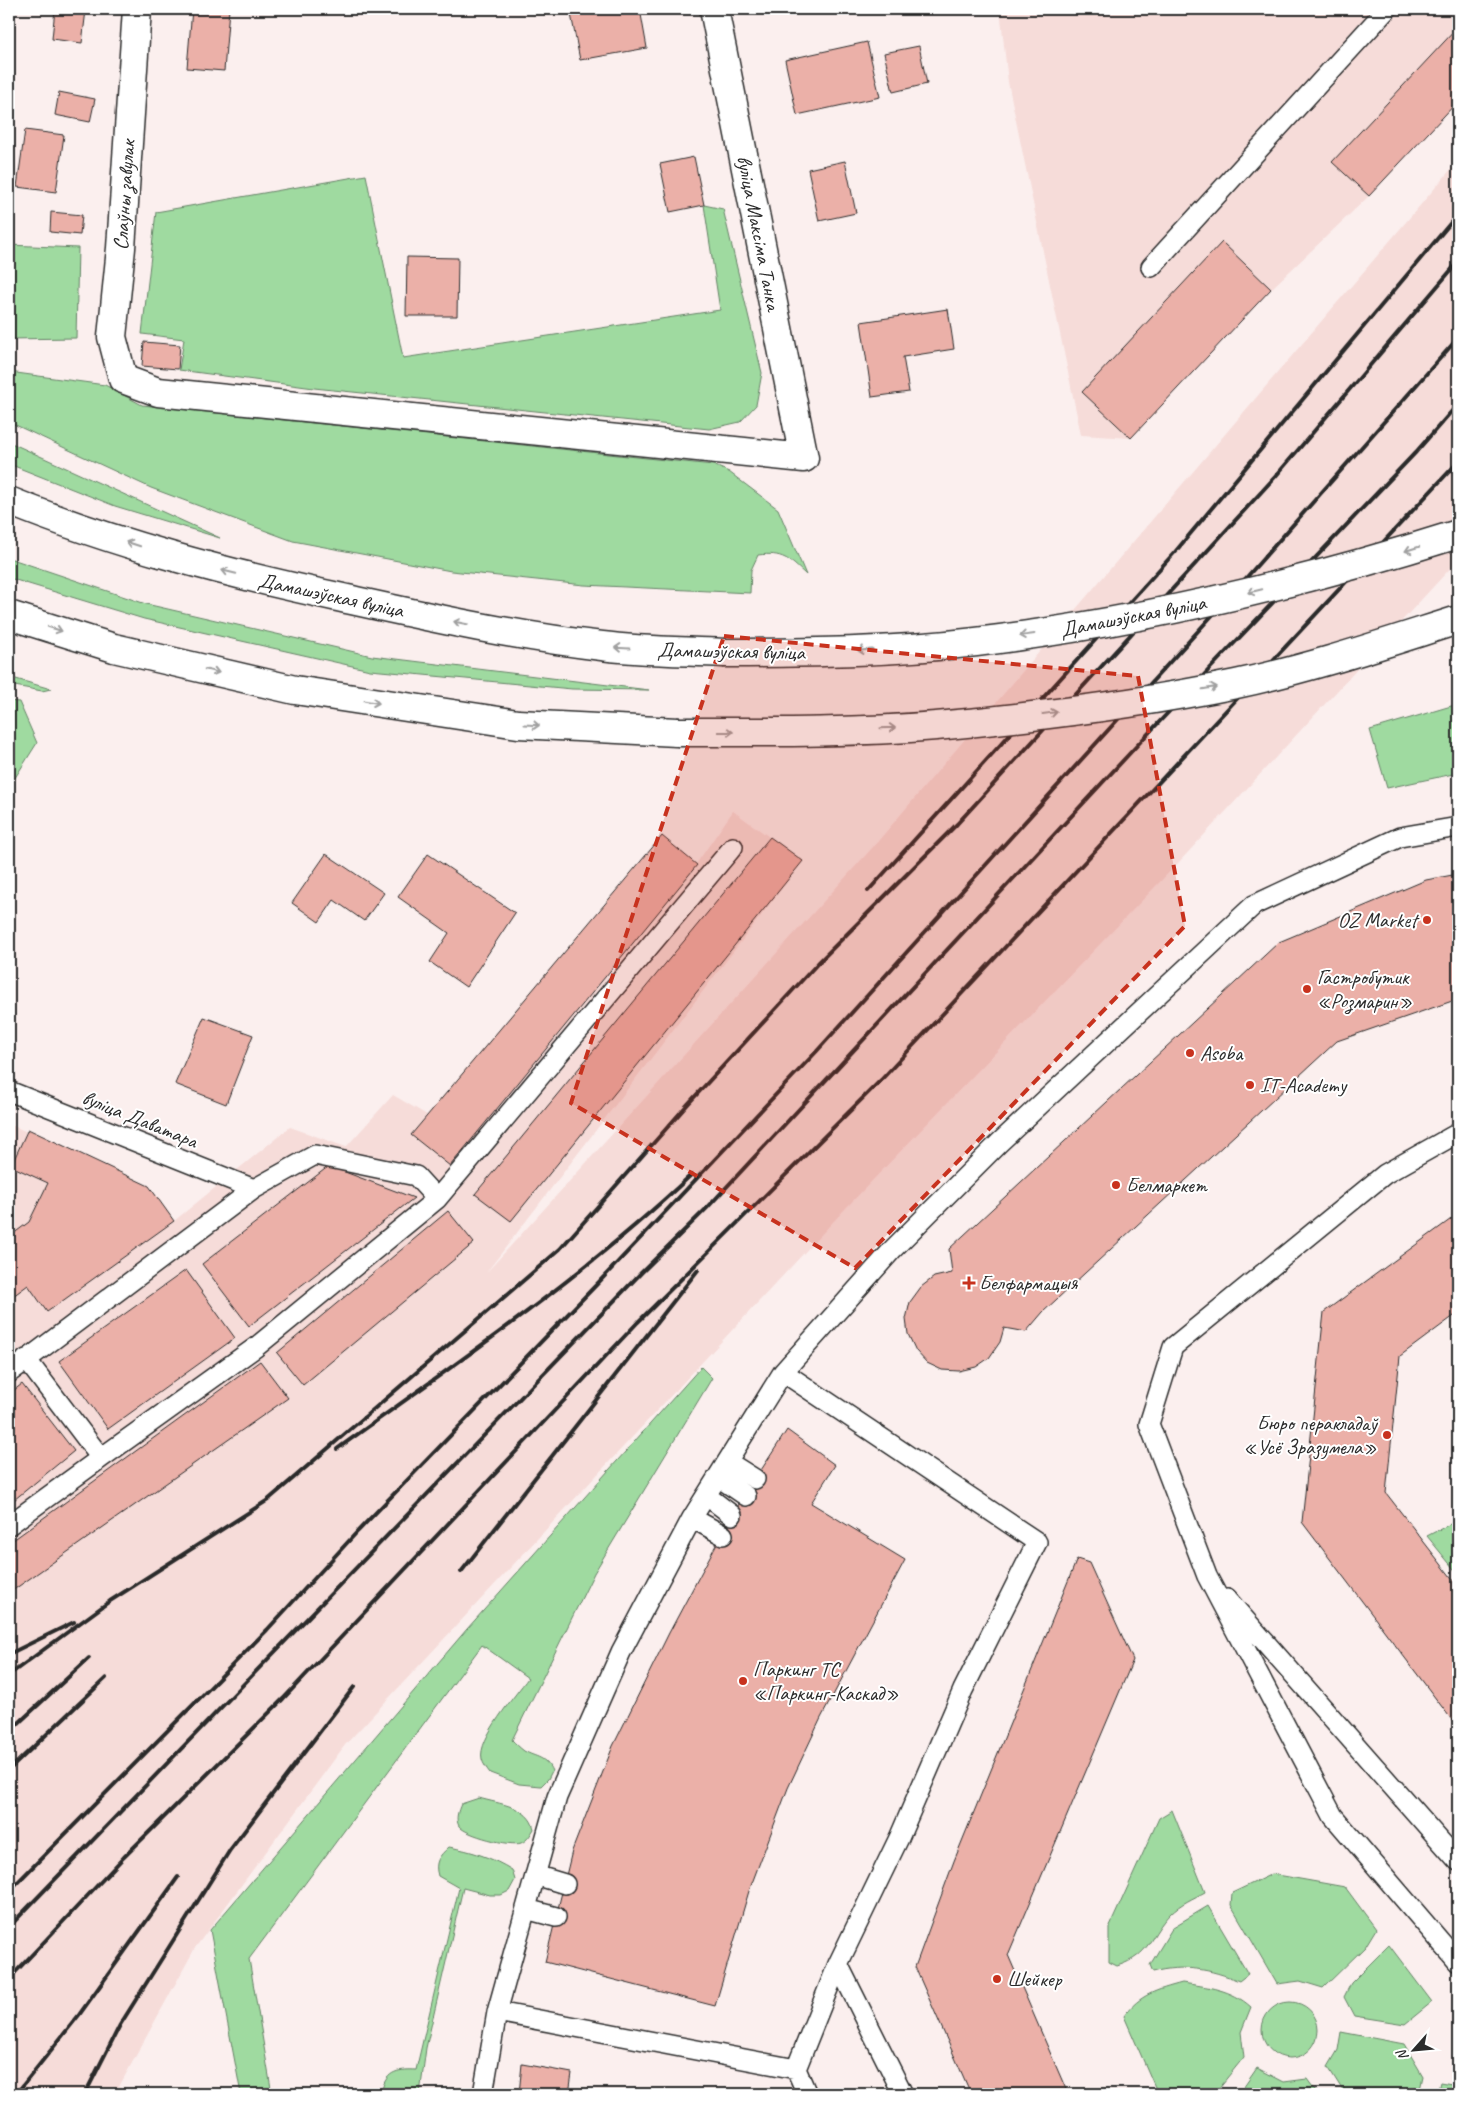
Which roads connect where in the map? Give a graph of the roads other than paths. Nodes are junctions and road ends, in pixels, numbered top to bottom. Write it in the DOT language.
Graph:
graph roads {
  1 [pos="137,9"];
  2 [pos="714,9"];
  3 [pos="1387,9"];
  4 [pos="1152,267"];
  5 [pos="804,458"];
  6 [pos="9,501"];
  7 [pos="1458,534"];
  8 [pos="9,615"];
  9 [pos="1458,620"];
  10 [pos="1458,827"];
  11 [pos="732,847"];
  12 [pos="9,1090"];
  13 [pos="1458,1133"];
  14 [pos="254,1189"];
  15 [pos="437,1199"];
  16 [pos="26,1359"];
  17 [pos="783,1372"];
  18 [pos="9,1373"];
  19 [pos="101,1458"];
  20 [pos="723,1470"];
  21 [pos="755,1479"];
  22 [pos="707,1496"];
  23 [pos="746,1496"];
  24 [pos="732,1515"];
  25 [pos="692,1518"];
  26 [pos="9,1525"];
  27 [pos="723,1535"];
  28 [pos="1207,1576"];
  29 [pos="1458,1861"];
  30 [pos="535,1875"];
  31 [pos="564,1884"];
  32 [pos="526,1909"];
  33 [pos="556,1917"];
  34 [pos="1458,1962"];
  35 [pos="838,1964"];
  36 [pos="497,2012"];
  37 [pos="796,2069"];
  38 [pos="483,2094"];
  39 [pos="807,2094"];
  40 [pos="902,2094"];
  1 -- 5 [label="main road, Слаўны завулак"];
  2 -- 5 [label="main road, вуліца Максіма Танка"];
  3 -- 4 [label="lane"];
  7 -- 6 [label="main road, Дамашэўская вуліца, one-way, bridge"];
  8 -- 9 [label="main road, one-way, bridge"];
  10 -- 17 [label="lane"];
  11 -- 15 [label="lane"];
  12 -- 14 [label="lane, вуліца Даватара"];
  13 -- 28 [label="lane"];
  14 -- 15 [label="lane"];
  14 -- 16 [label="lane"];
  15 -- 19 [label="lane"];
  16 -- 18 [label="lane"];
  16 -- 19 [label="lane"];
  17 -- 20 [label="lane"];
  17 -- 35 [label="lane"];
  19 -- 26 [label="lane"];
  20 -- 21 [label="lane"];
  20 -- 22 [label="lane"];
  20 -- 23 [label="lane"];
  22 -- 24 [label="lane"];
  22 -- 25 [label="lane"];
  25 -- 27 [label="lane"];
  25 -- 30 [label="lane"];
  28 -- 29 [label="lane"];
  28 -- 34 [label="lane"];
  30 -- 31 [label="lane"];
  30 -- 32 [label="lane"];
  32 -- 33 [label="lane"];
  32 -- 36 [label="lane"];
  35 -- 37 [label="lane"];
  35 -- 40 [label="lane"];
  36 -- 37 [label="lane"];
  36 -- 38 [label="lane"];
  37 -- 39 [label="lane"];
}
